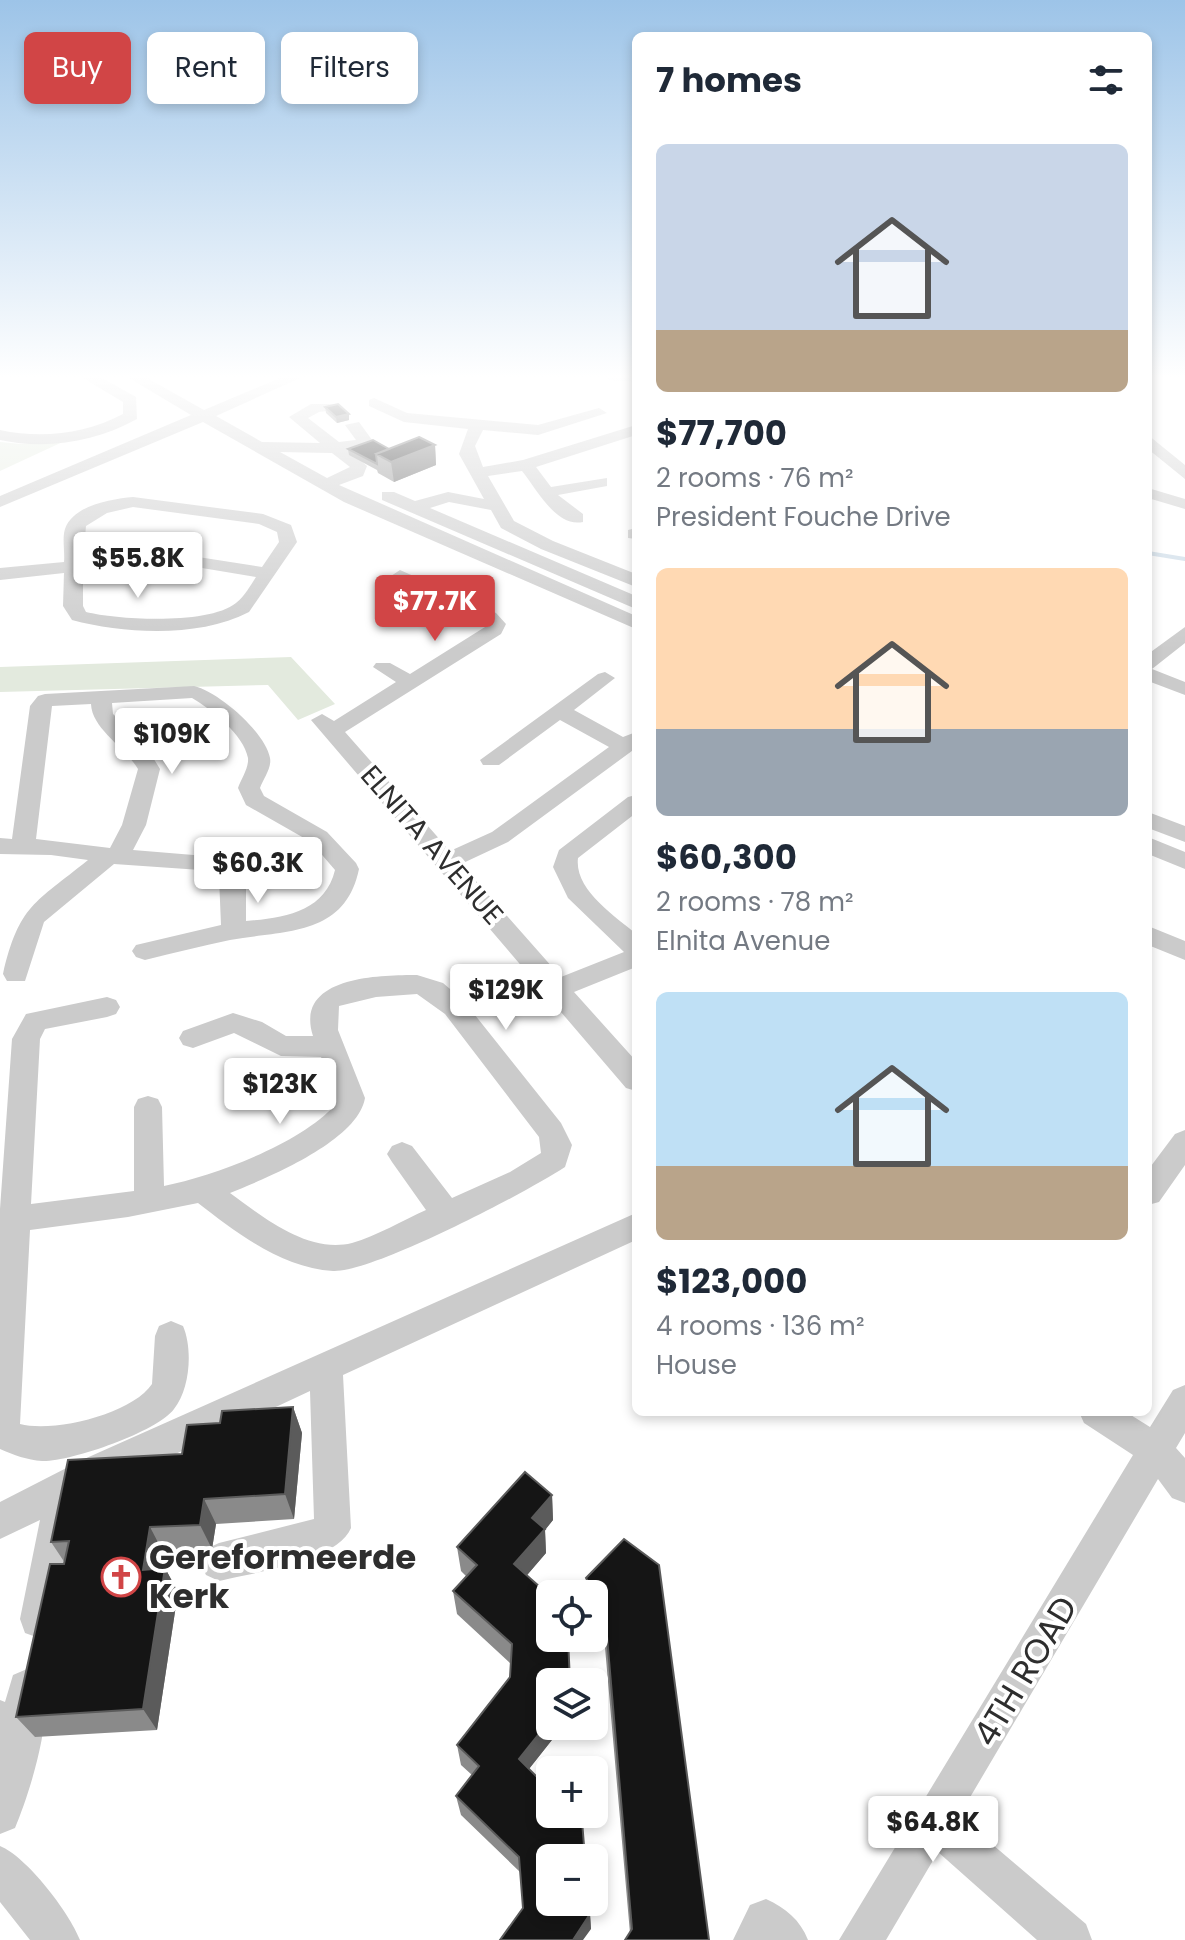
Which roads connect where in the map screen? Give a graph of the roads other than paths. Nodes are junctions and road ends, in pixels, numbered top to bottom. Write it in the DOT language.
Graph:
graph roads {
  1 [pos="81,469"];
  2 [pos="296,469"];
  3 [pos="358,469"];
  4 [pos="476,469"];
  5 [pos="505,469"];
  6 [pos="529,469"];
  7 [pos="571,469"];
  8 [pos="478,473"];
  9 [pos="574,473"];
  10 [pos="601,482"];
  11 [pos="324,485"];
  12 [pos="549,492"];
  13 [pos="1152,494"];
  14 [pos="388,496"];
  15 [pos="0,502"];
  16 [pos="1185,504"];
  17 [pos="495,506"];
  18 [pos="414,507"];
  19 [pos="577,518"];
  20 [pos="74,565"];
  21 [pos="264,573"];
  22 [pos="0,574"];
  23 [pos="400,576"];
  24 [pos="632,579"];
  25 [pos="632,601"];
  26 [pos="632,621"];
  27 [pos="1181,641"];
  28 [pos="1152,661"];
  29 [pos="383,667"];
  30 [pos="1152,676"];
  31 [pos="605,678"];
  32 [pos="410,682"];
  33 [pos="1185,689"];
  34 [pos="101,695"];
  35 [pos="560,711"];
  36 [pos="630,742"];
  37 [pos="491,760"];
  38 [pos="632,805"];
  39 [pos="1152,821"];
  40 [pos="1185,835"];
  41 [pos="11,846"];
  42 [pos="1152,847"];
  43 [pos="114,856"];
  44 [pos="1185,861"];
  45 [pos="446,862"];
  46 [pos="233,931"];
  47 [pos="1152,937"];
  48 [pos="632,944"];
  49 [pos="145,951"];
  50 [pos="1185,951"];
  51 [pos="632,959"];
  52 [pos="16,974"];
  53 [pos="558,988"];
  54 [pos="107,1007"];
  55 [pos="193,1038"];
  56 [pos="329,1047"];
  57 [pos="632,1075"];
  58 [pos="148,1107"];
  59 [pos="1185,1142"];
  60 [pos="402,1154"];
  61 [pos="1152,1187"];
  62 [pos="203,1189"];
  63 [pos="149,1199"];
  64 [pos="446,1213"];
  65 [pos="7,1221"];
  66 [pos="632,1228"];
  67 [pos="171,1336"];
  68 [pos="326,1369"];
  69 [pos="1185,1401"];
  70 [pos="1102,1416"];
  71 [pos="1157,1451"];
  72 [pos="68,1486"];
  73 [pos="1185,1486"];
  74 [pos="0,1521"];
  75 [pos="219,1562"];
  76 [pos="10,1734"];
  77 [pos="0,1813"];
  78 [pos="934,1823"];
  79 [pos="0,1867"];
  80 [pos="58,1940"];
  81 [pos="755,1940"];
  82 [pos="786,1940"];
  83 [pos="861,1940"];
  84 [pos="1070,1940"];
  1 -- 15 [label="street"];
  2 -- 11 [label="street"];
  3 -- 11 [label="street"];
  4 -- 8 [label="street"];
  5 -- 8 [label="street"];
  6 -- 12 [label="street"];
  7 -- 9 [label="street"];
  8 -- 17 [label="street"];
  10 -- 12 [label="street"];
  11 -- 26 [label="street"];
  12 -- 19 [label="street"];
  13 -- 16 [label="street"];
  14 -- 18 [label="street"];
  17 -- 18 [label="street"];
  17 -- 24 [label="street"];
  18 -- 25 [label="street"];
  20 -- 21 [label="street"];
  20 -- 21 [label="street"];
  20 -- 21 [label="street"];
  20 -- 22 [label="street"];
  23 -- 32 [label="street"];
  27 -- 28 [label="street"];
  29 -- 32 [label="street"];
  30 -- 33 [label="street"];
  31 -- 35 [label="street"];
  32 -- 45 [label="street, ELNITA AVENUE"];
  34 -- 41 [label="street"];
  34 -- 43 [label="street"];
  34 -- 46 [label="street"];
  35 -- 36 [label="street"];
  35 -- 37 [label="street"];
  36 -- 45 [label="street"];
  38 -- 48 [label="street"];
  39 -- 40 [label="street"];
  41 -- 43 [label="street"];
  42 -- 44 [label="street"];
  43 -- 46 [label="street"];
  43 -- 52 [label="street"];
  45 -- 53 [label="street, ELNITA AVENUE"];
  46 -- 49 [label="street"];
  47 -- 50 [label="street"];
  51 -- 53 [label="street"];
  53 -- 57 [label="street, ELNITA AVENUE"];
  54 -- 65 [label="street"];
  55 -- 56 [label="street"];
  56 -- 62 [label="street"];
  56 -- 64 [label="street"];
  58 -- 63 [label="street"];
  59 -- 61 [label="street"];
  60 -- 64 [label="street"];
  62 -- 63 [label="street"];
  62 -- 64 [label="street"];
  63 -- 65 [label="street"];
  65 -- 67 [label="street"];
  66 -- 68 [label="street"];
  68 -- 72 [label="street"];
  68 -- 75 [label="street"];
  69 -- 71 [label="street, 4TH ROAD"];
  70 -- 71 [label="street"];
  71 -- 73 [label="street"];
  71 -- 78 [label="street, 4TH ROAD"];
  72 -- 74 [label="street"];
  72 -- 76 [label="street"];
  76 -- 77 [label="street"];
  78 -- 83 [label="street, 4TH ROAD"];
  78 -- 84 [label="street"];
  79 -- 80 [label="street"];
  81 -- 82 [label="street"];
}
